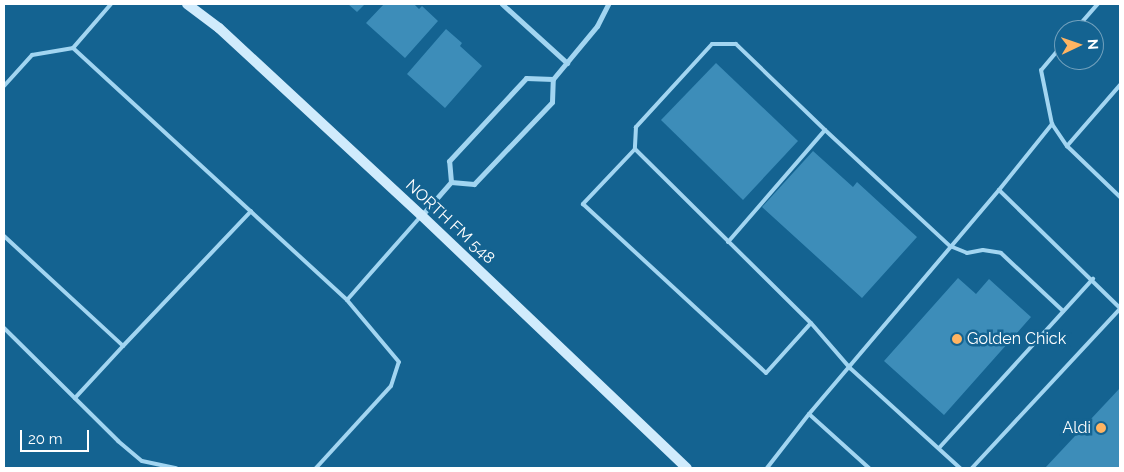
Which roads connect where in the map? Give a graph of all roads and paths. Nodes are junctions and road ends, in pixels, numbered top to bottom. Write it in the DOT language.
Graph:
graph roads {
  1 [pos="111,4"];
  2 [pos="188,4"];
  3 [pos="502,4"];
  4 [pos="608,4"];
  5 [pos="1098,4"];
  6 [pos="1084,20"];
  7 [pos="73,48"];
  8 [pos="1054,55"];
  9 [pos="567,62"];
  10 [pos="553,79"];
  11 [pos="1120,85"];
  12 [pos="4,86"];
  13 [pos="1052,124"];
  14 [pos="826,130"];
  15 [pos="1068,146"];
  16 [pos="635,149"];
  17 [pos="451,182"];
  18 [pos="999,190"];
  19 [pos="1120,197"];
  20 [pos="251,211"];
  21 [pos="422,216"];
  22 [pos="4,236"];
  23 [pos="728,242"];
  24 [pos="950,246"];
  25 [pos="1093,279"];
  26 [pos="347,300"];
  27 [pos="1120,309"];
  28 [pos="1063,311"];
  29 [pos="811,323"];
  30 [pos="4,328"];
  31 [pos="123,346"];
  32 [pos="850,368"];
  33 [pos="75,398"];
  34 [pos="809,414"];
  35 [pos="939,448"];
  36 [pos="176,468"];
  37 [pos="316,468"];
  38 [pos="687,468"];
  39 [pos="767,468"];
  40 [pos="869,468"];
  41 [pos="960,468"];
  42 [pos="972,468"];
  1 -- 7 [label="lane"];
  2 -- 21 [label="main road, NORTH FM 548"];
  3 -- 9 [label="street"];
  4 -- 9 [label="street"];
  5 -- 6 [label="lane"];
  7 -- 12 [label="lane"];
  7 -- 20 [label="lane"];
  8 -- 13 [label="lane"];
  9 -- 10 [label="street"];
  10 -- 17 [label="street"];
  10 -- 17 [label="street"];
  11 -- 15 [label="lane"];
  13 -- 15 [label="lane"];
  13 -- 18 [label="lane"];
  14 -- 16 [label="lane"];
  14 -- 23 [label="lane"];
  14 -- 24 [label="lane"];
  15 -- 19 [label="lane"];
  16 -- 23 [label="lane"];
  16 -- 29 [label="lane"];
  17 -- 21 [label="street"];
  18 -- 24 [label="lane"];
  18 -- 25 [label="lane"];
  20 -- 26 [label="lane"];
  20 -- 31 [label="lane"];
  21 -- 26 [label="lane"];
  21 -- 38 [label="main road, NORTH FM 548"];
  22 -- 31 [label="lane"];
  23 -- 29 [label="lane"];
  24 -- 28 [label="lane"];
  24 -- 32 [label="lane"];
  25 -- 27 [label="lane"];
  25 -- 28 [label="lane"];
  26 -- 37 [label="lane"];
  27 -- 42 [label="lane"];
  28 -- 35 [label="lane"];
  29 -- 32 [label="lane"];
  30 -- 33 [label="lane"];
  31 -- 33 [label="lane"];
  32 -- 34 [label="lane"];
  32 -- 35 [label="lane"];
  33 -- 36 [label="lane"];
  34 -- 39 [label="lane"];
  34 -- 40 [label="lane"];
  35 -- 41 [label="lane"];
}
